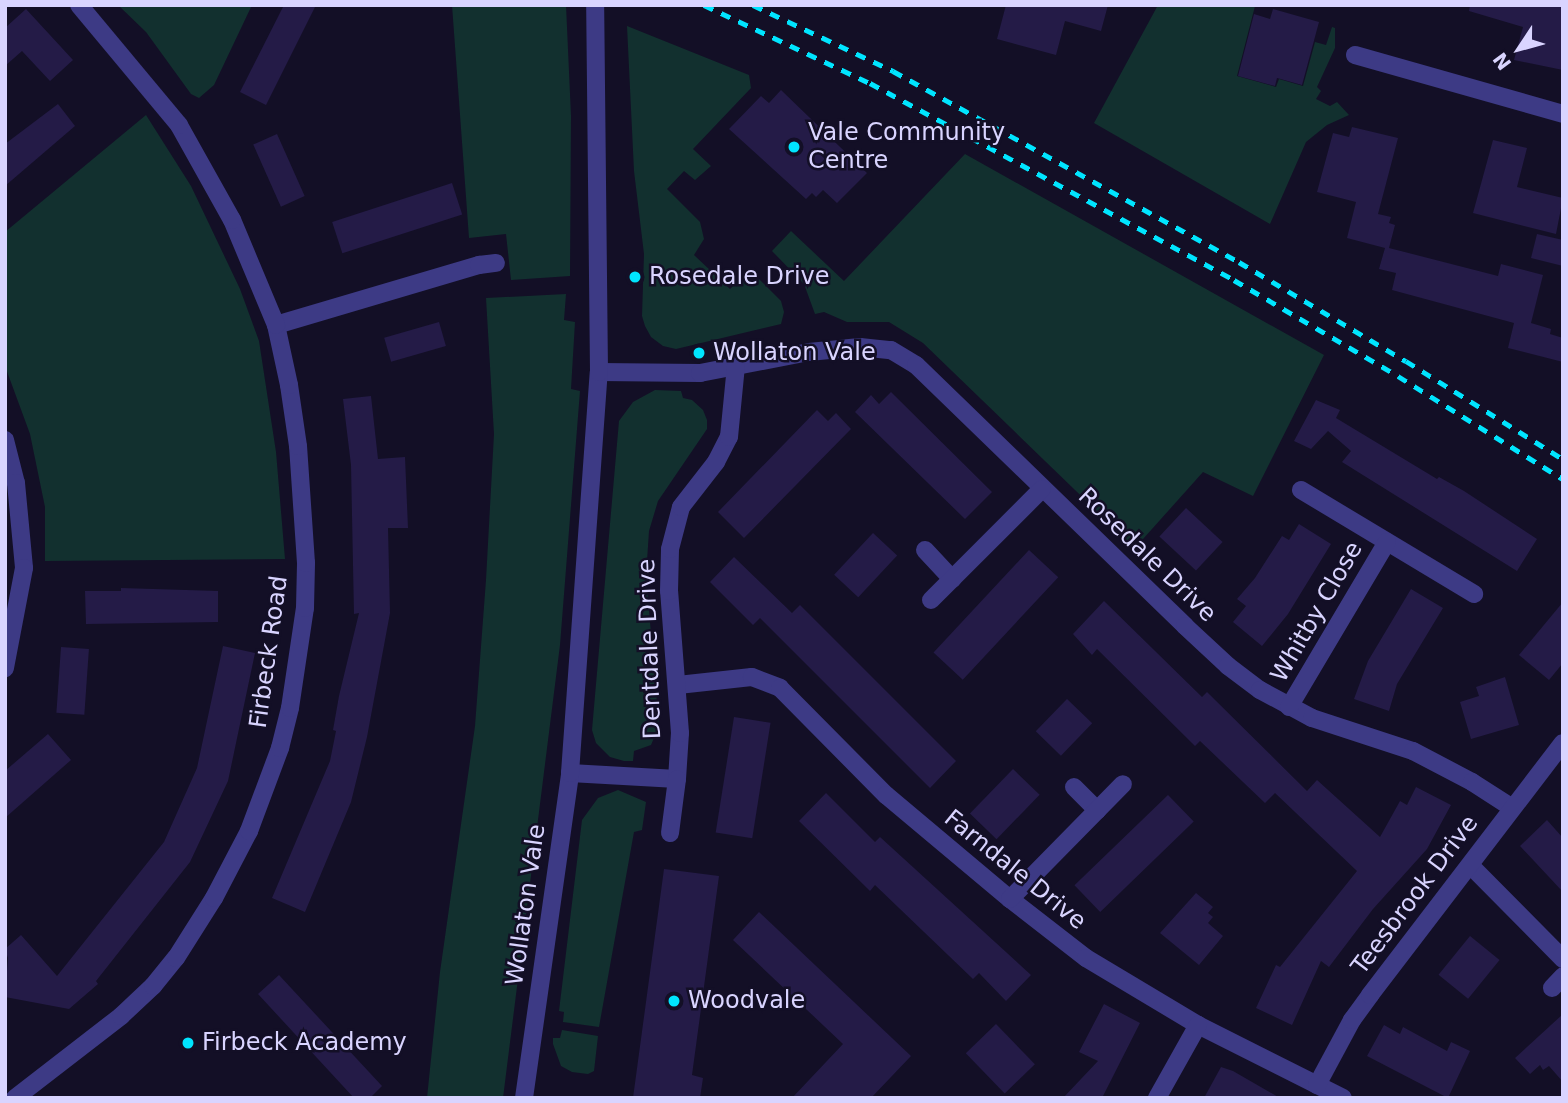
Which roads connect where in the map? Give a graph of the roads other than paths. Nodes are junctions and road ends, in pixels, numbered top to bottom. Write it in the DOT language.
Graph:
graph roads {
  1 [pos="79,5"];
  2 [pos="595,5"];
  3 [pos="1355,55"];
  4 [pos="1563,114"];
  5 [pos="496,263"];
  6 [pos="276,325"];
  7 [pos="736,366"];
  8 [pos="599,372"];
  9 [pos="5,440"];
  10 [pos="1042,488"];
  11 [pos="1301,490"];
  12 [pos="1387,541"];
  13 [pos="925,550"];
  14 [pos="14,551"];
  15 [pos="953,579"];
  16 [pos="1474,594"];
  17 [pos="931,600"];
  18 [pos="5,668"];
  19 [pos="678,685"];
  20 [pos="1289,707"];
  21 [pos="1563,743"];
  22 [pos="570,773"];
  23 [pos="677,779"];
  24 [pos="1123,784"];
  25 [pos="1074,787"];
  26 [pos="1511,807"];
  27 [pos="1097,810"];
  28 [pos="670,833"];
  29 [pos="1471,866"];
  30 [pos="1010,899"];
  31 [pos="1563,959"];
  32 [pos="1198,1025"];
  33 [pos="1317,1085"];
  34 [pos="5,1087"];
  35 [pos="15,1098"];
  36 [pos="524,1098"];
  37 [pos="1157,1098"];
  38 [pos="1343,1098"];
  1 -- 6 [label="street, Firbeck Road"];
  2 -- 8 [label="street, Wollaton Vale"];
  3 -- 4 [label="street"];
  5 -- 6 [label="street"];
  6 -- 35 [label="street, Firbeck Road"];
  7 -- 8 [label="street, Rosedale Drive"];
  7 -- 10 [label="street, Rosedale Drive"];
  7 -- 19 [label="street, Dentdale Drive"];
  8 -- 22 [label="street, Wollaton Vale"];
  9 -- 14 [label="street"];
  10 -- 15 [label="street"];
  10 -- 20 [label="street, Rosedale Drive"];
  11 -- 12 [label="street, Whitby Close"];
  12 -- 16 [label="street, Whitby Close"];
  12 -- 20 [label="street, Whitby Close"];
  13 -- 15 [label="street"];
  14 -- 18 [label="street"];
  15 -- 17 [label="street"];
  19 -- 23 [label="street, Dentdale Drive"];
  19 -- 30 [label="street, Farndale Drive"];
  20 -- 26 [label="street, Rosedale Drive"];
  21 -- 26 [label="street, Teesbrook Drive"];
  22 -- 23 [label="street"];
  22 -- 36 [label="street, Wollaton Vale"];
  23 -- 28 [label="street, Dentdale Drive"];
  24 -- 27 [label="street"];
  25 -- 27 [label="street"];
  26 -- 29 [label="street, Teesbrook Drive"];
  27 -- 30 [label="street"];
  29 -- 31 [label="street"];
  29 -- 33 [label="street, Teesbrook Drive"];
  30 -- 32 [label="street, Farndale Drive"];
  32 -- 33 [label="street, Farndale Drive"];
  32 -- 37 [label="street"];
  33 -- 38 [label="street, Farndale Drive"];
  34 -- 35 [label="street"];
}
